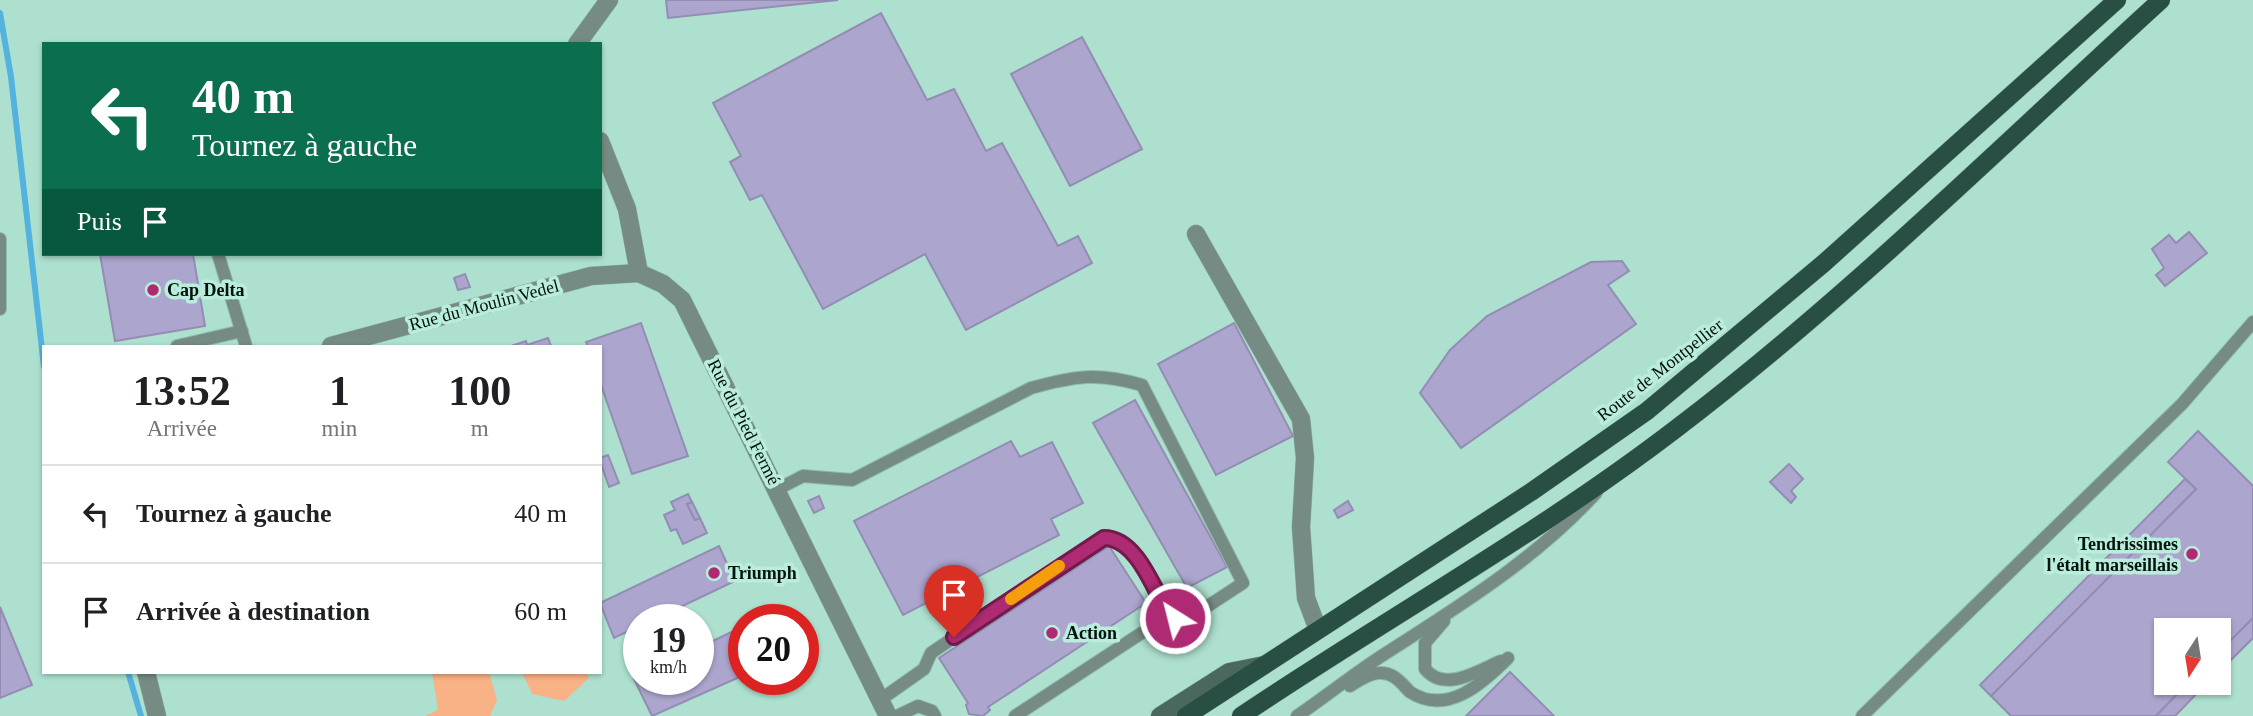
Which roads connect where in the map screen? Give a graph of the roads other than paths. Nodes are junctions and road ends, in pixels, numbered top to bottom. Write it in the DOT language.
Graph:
graph roads {
  1 [pos="609,0"];
  2 [pos="2117,0"];
  3 [pos="2161,0"];
  4 [pos="578,42"];
  5 [pos="602,146"];
  6 [pos="1196,234"];
  7 [pos="0,239"];
  8 [pos="219,256"];
  9 [pos="639,274"];
  10 [pos="0,309"];
  11 [pos="2253,322"];
  12 [pos="242,331"];
  13 [pos="181,345"];
  14 [pos="246,345"];
  15 [pos="335,345"];
  16 [pos="1609,479"];
  17 [pos="778,489"];
  18 [pos="1455,610"];
  19 [pos="1169,615"];
  20 [pos="1318,630"];
  21 [pos="1264,665"];
  22 [pos="146,674"];
  23 [pos="884,708"];
  24 [pos="1310,708"];
  25 [pos="157,716"];
  26 [pos="897,716"];
  27 [pos="935,716"];
  28 [pos="1015,716"];
  29 [pos="1160,716"];
  30 [pos="1186,716"];
  31 [pos="1241,716"];
  32 [pos="1297,716"];
  33 [pos="1862,716"];
  1 -- 4 [label="street"];
  2 -- 20 [label="main road, Route de Montpellier"];
  3 -- 16 [label="main road"];
  5 -- 9 [label="street"];
  6 -- 20 [label="street"];
  7 -- 10 [label="lane"];
  8 -- 12 [label="lane"];
  9 -- 15 [label="street, Rue du Moulin Vedel"];
  9 -- 17 [label="street, Rue du Pied Fermé"];
  11 -- 33 [label="lane"];
  12 -- 13 [label="lane"];
  12 -- 14 [label="lane"];
  16 -- 18 [label="lane"];
  16 -- 31 [label="main road"];
  17 -- 19 [label="lane"];
  17 -- 23 [label="street, Rue du Pied Fermé"];
  18 -- 24 [label="lane"];
  18 -- 24 [label="lane"];
  19 -- 23 [label="lane"];
  19 -- 28 [label="lane"];
  20 -- 21 [label="main road, Route de Montpellier"];
  21 -- 29 [label="street"];
  21 -- 30 [label="main road, Route de Montpellier"];
  22 -- 25 [label="street"];
  24 -- 32 [label="lane"];
  26 -- 27 [label="lane"];
}
